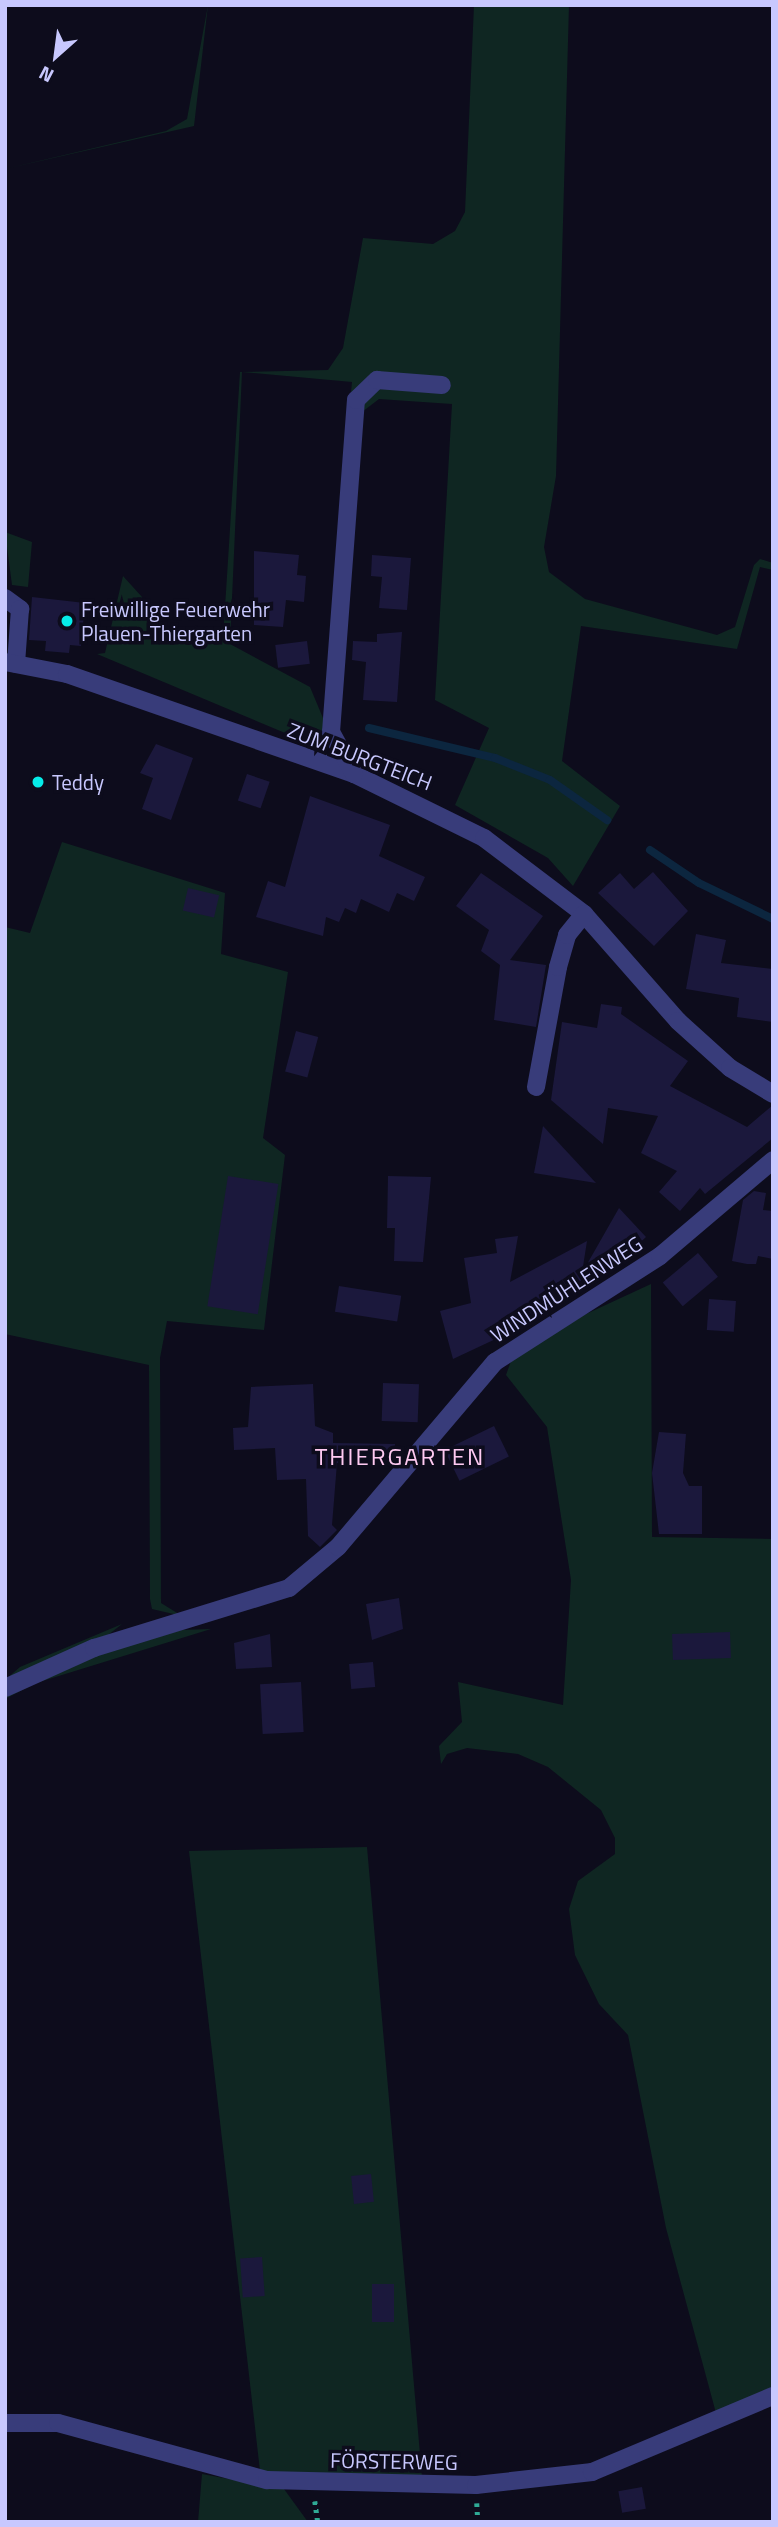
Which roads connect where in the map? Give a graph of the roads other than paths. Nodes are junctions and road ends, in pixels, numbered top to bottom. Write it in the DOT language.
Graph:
graph roads {
  1 [pos="442,385"];
  2 [pos="5,598"];
  3 [pos="10,663"];
  4 [pos="354,774"];
  5 [pos="584,914"];
  6 [pos="536,1087"];
  7 [pos="773,1094"];
  8 [pos="773,1160"];
  9 [pos="5,1688"];
  10 [pos="773,2396"];
  11 [pos="5,2423"];
  1 -- 4 [label="street"];
  2 -- 3 [label="street"];
  3 -- 4 [label="street, ZUM BURGTEICH"];
  4 -- 5 [label="street, ZUM BURGTEICH"];
  5 -- 6 [label="street"];
  5 -- 7 [label="street, ZUM BURGTEICH"];
  8 -- 9 [label="street, WINDMÜHLENWEG"];
  10 -- 11 [label="street, FÖRSTERWEG"];
}
